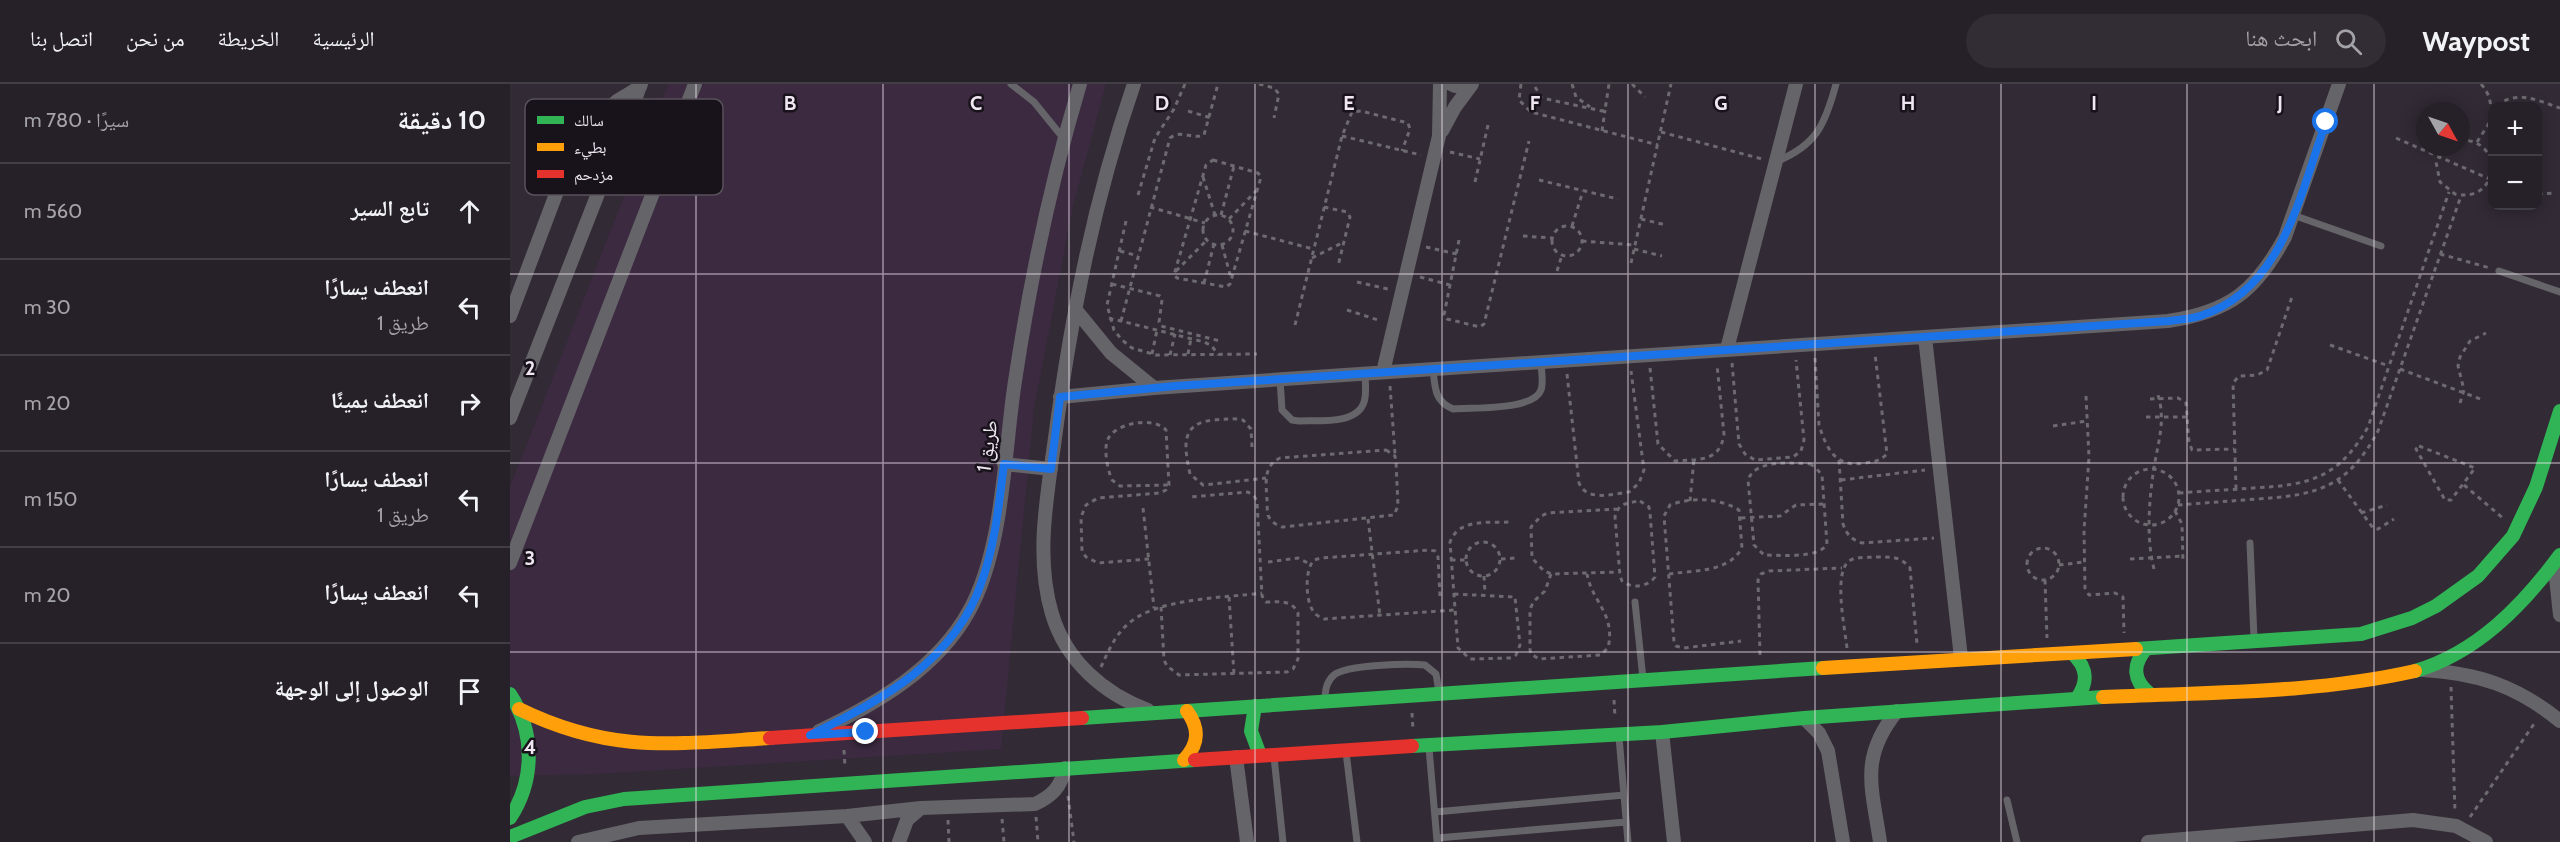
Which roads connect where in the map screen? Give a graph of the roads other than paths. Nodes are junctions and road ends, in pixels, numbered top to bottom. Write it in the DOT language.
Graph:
graph roads {
  1 [pos="695,84"];
  2 [pos="1011,84"];
  3 [pos="1080,84"];
  4 [pos="1134,84"];
  5 [pos="1440,84"];
  6 [pos="1451,84"];
  7 [pos="1470,84"];
  8 [pos="1796,84"];
  9 [pos="1836,84"];
  10 [pos="2339,84"];
  11 [pos="641,85"];
  12 [pos="620,99"];
  13 [pos="635,99"];
  14 [pos="689,99"];
  15 [pos="1064,139"];
  16 [pos="1437,148"];
  17 [pos="1775,162"];
  18 [pos="556,195"];
  19 [pos="598,195"];
  20 [pos="652,195"];
  21 [pos="2293,215"];
  22 [pos="2381,246"];
  23 [pos="2499,271"];
  24 [pos="2560,292"];
  25 [pos="1075,309"];
  26 [pos="510,316"];
  27 [pos="1925,337"];
  28 [pos="1725,349"];
  29 [pos="1541,362"];
  30 [pos="1433,369"];
  31 [pos="1386,372"];
  32 [pos="1365,374"];
  33 [pos="1280,379"];
  34 [pos="1154,388"];
  35 [pos="1060,397"];
  36 [pos="2560,411"];
  37 [pos="510,418"];
  38 [pos="1004,464"];
  39 [pos="1051,469"];
  40 [pos="2250,543"];
  41 [pos="2560,555"];
  42 [pos="510,563"];
  43 [pos="1635,602"];
  44 [pos="2560,615"];
  45 [pos="2255,641"];
  46 [pos="2146,649"];
  47 [pos="2072,653"];
  48 [pos="1961,658"];
  49 [pos="2418,670"];
  50 [pos="1643,681"];
  51 [pos="511,693"];
  52 [pos="1439,694"];
  53 [pos="2150,694"];
  54 [pos="2077,698"];
  55 [pos="1325,702"];
  56 [pos="1255,706"];
  57 [pos="519,709"];
  58 [pos="1187,711"];
  59 [pos="1897,711"];
  60 [pos="1156,713"];
  61 [pos="1804,718"];
  62 [pos="2560,721"];
  63 [pos="1662,732"];
  64 [pos="1617,734"];
  65 [pos="810,735"];
  66 [pos="1429,745"];
  67 [pos="1345,750"];
  68 [pos="1267,754"];
  69 [pos="1236,757"];
  70 [pos="1184,760"];
  71 [pos="1064,775"];
  72 [pos="1624,795"];
  73 [pos="2007,800"];
  74 [pos="921,808"];
  75 [pos="1435,812"];
  76 [pos="847,816"];
  77 [pos="510,818"];
  78 [pos="1626,822"];
  79 [pos="510,837"];
  80 [pos="1437,840"];
  81 [pos="578,842"];
  82 [pos="865,842"];
  83 [pos="899,842"];
  84 [pos="1247,842"];
  85 [pos="1283,842"];
  86 [pos="1357,842"];
  87 [pos="1628,842"];
  88 [pos="1674,842"];
  89 [pos="1843,842"];
  90 [pos="1880,842"];
  91 [pos="2017,842"];
  92 [pos="2148,842"];
  93 [pos="2486,842"];
  1 -- 14 [label="street"];
  2 -- 15 [label="lane"];
  3 -- 15 [label="street, طريق 1"];
  4 -- 25 [label="street"];
  5 -- 16 [label="street"];
  6 -- 7 [label="street"];
  7 -- 16 [label="street"];
  8 -- 17 [label="street"];
  9 -- 17 [label="lane"];
  10 -- 21 [label="street"];
  11 -- 12 [label="street"];
  11 -- 13 [label="street"];
  15 -- 38 [label="street, طريق 1"];
  16 -- 31 [label="street"];
  17 -- 28 [label="street"];
  18 -- 26 [label="street"];
  19 -- 37 [label="street"];
  20 -- 42 [label="street"];
  21 -- 22 [label="lane"];
  21 -- 27 [label="street"];
  23 -- 24 [label="lane"];
  25 -- 34 [label="street"];
  25 -- 35 [label="street"];
  27 -- 28 [label="street"];
  27 -- 48 [label="street"];
  28 -- 29 [label="street"];
  29 -- 30 [label="street"];
  29 -- 30 [label="lane"];
  30 -- 31 [label="street"];
  31 -- 32 [label="street"];
  32 -- 33 [label="street"];
  32 -- 33 [label="lane"];
  33 -- 34 [label="street"];
  34 -- 35 [label="street"];
  35 -- 39 [label="street"];
  36 -- 45 [label="street"];
  38 -- 39 [label="street"];
  38 -- 65 [label="street, طريق 1"];
  39 -- 60 [label="street"];
  40 -- 45 [label="lane"];
  41 -- 44 [label="street"];
  41 -- 49 [label="street"];
  43 -- 50 [label="lane"];
  45 -- 46 [label="street"];
  46 -- 47 [label="street"];
  46 -- 53 [label="street"];
  47 -- 48 [label="street"];
  47 -- 54 [label="street"];
  48 -- 50 [label="street"];
  49 -- 53 [label="street"];
  49 -- 62 [label="street"];
  50 -- 52 [label="street"];
  51 -- 57 [label="street"];
  52 -- 55 [label="street"];
  52 -- 55 [label="lane"];
  53 -- 54 [label="street"];
  54 -- 59 [label="street"];
  55 -- 56 [label="street"];
  56 -- 58 [label="street"];
  56 -- 68 [label="street"];
  57 -- 65 [label="street"];
  57 -- 77 [label="street"];
  58 -- 60 [label="street"];
  58 -- 70 [label="street"];
  59 -- 61 [label="street"];
  59 -- 90 [label="street"];
  60 -- 65 [label="street"];
  61 -- 63 [label="street"];
  61 -- 89 [label="street"];
  63 -- 64 [label="street"];
  63 -- 88 [label="street"];
  64 -- 66 [label="street"];
  64 -- 72 [label="lane"];
  66 -- 67 [label="street"];
  66 -- 75 [label="lane"];
  67 -- 68 [label="street"];
  67 -- 86 [label="lane"];
  68 -- 69 [label="street"];
  68 -- 85 [label="lane"];
  69 -- 70 [label="street"];
  69 -- 84 [label="street"];
  70 -- 71 [label="street"];
  71 -- 74 [label="street"];
  71 -- 79 [label="street"];
  72 -- 75 [label="lane"];
  72 -- 78 [label="lane"];
  73 -- 91 [label="lane"];
  74 -- 76 [label="street"];
  74 -- 83 [label="street"];
  75 -- 80 [label="lane"];
  76 -- 81 [label="street"];
  76 -- 82 [label="street"];
  78 -- 80 [label="lane"];
  78 -- 87 [label="lane"];
  92 -- 93 [label="street"];
}
